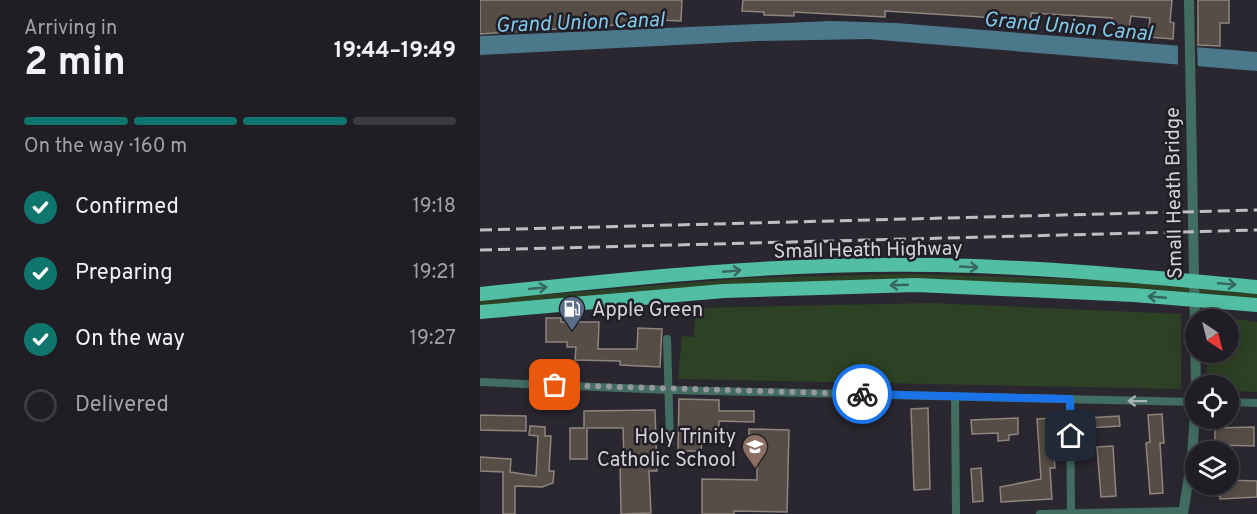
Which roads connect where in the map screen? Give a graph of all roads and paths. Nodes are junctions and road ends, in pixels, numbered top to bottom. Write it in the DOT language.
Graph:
graph roads {
  1 [pos="1189,0"];
  2 [pos="1257,287"];
  3 [pos="480,294"];
  4 [pos="1257,305"];
  5 [pos="480,312"];
  6 [pos="667,339"];
  7 [pos="1195,375"];
  8 [pos="480,382"];
  9 [pos="669,390"];
  10 [pos="955,397"];
  11 [pos="1070,399"];
  12 [pos="1185,400"];
  13 [pos="1239,402"];
  14 [pos="1257,403"];
  15 [pos="1193,429"];
  16 [pos="670,442"];
  17 [pos="1071,512"];
  18 [pos="1183,513"];
  19 [pos="956,514"];
  20 [pos="1040,514"];
  1 -- 7 [label="street, Small Heath Bridge"];
  3 -- 2 [label="highway, Small Heath Highway, one-way"];
  4 -- 5 [label="highway, Small Heath Highway, one-way"];
  6 -- 9 [label="street"];
  8 -- 9 [label="street"];
  9 -- 10 [label="street"];
  9 -- 16 [label="street"];
  10 -- 11 [label="street"];
  10 -- 19 [label="street"];
  12 -- 11 [label="street, one-way"];
  11 -- 17 [label="street"];
  13 -- 14 [label="street"];
  15 -- 18 [label="street"];
  17 -- 18 [label="street"];
  17 -- 20 [label="street"];
}
